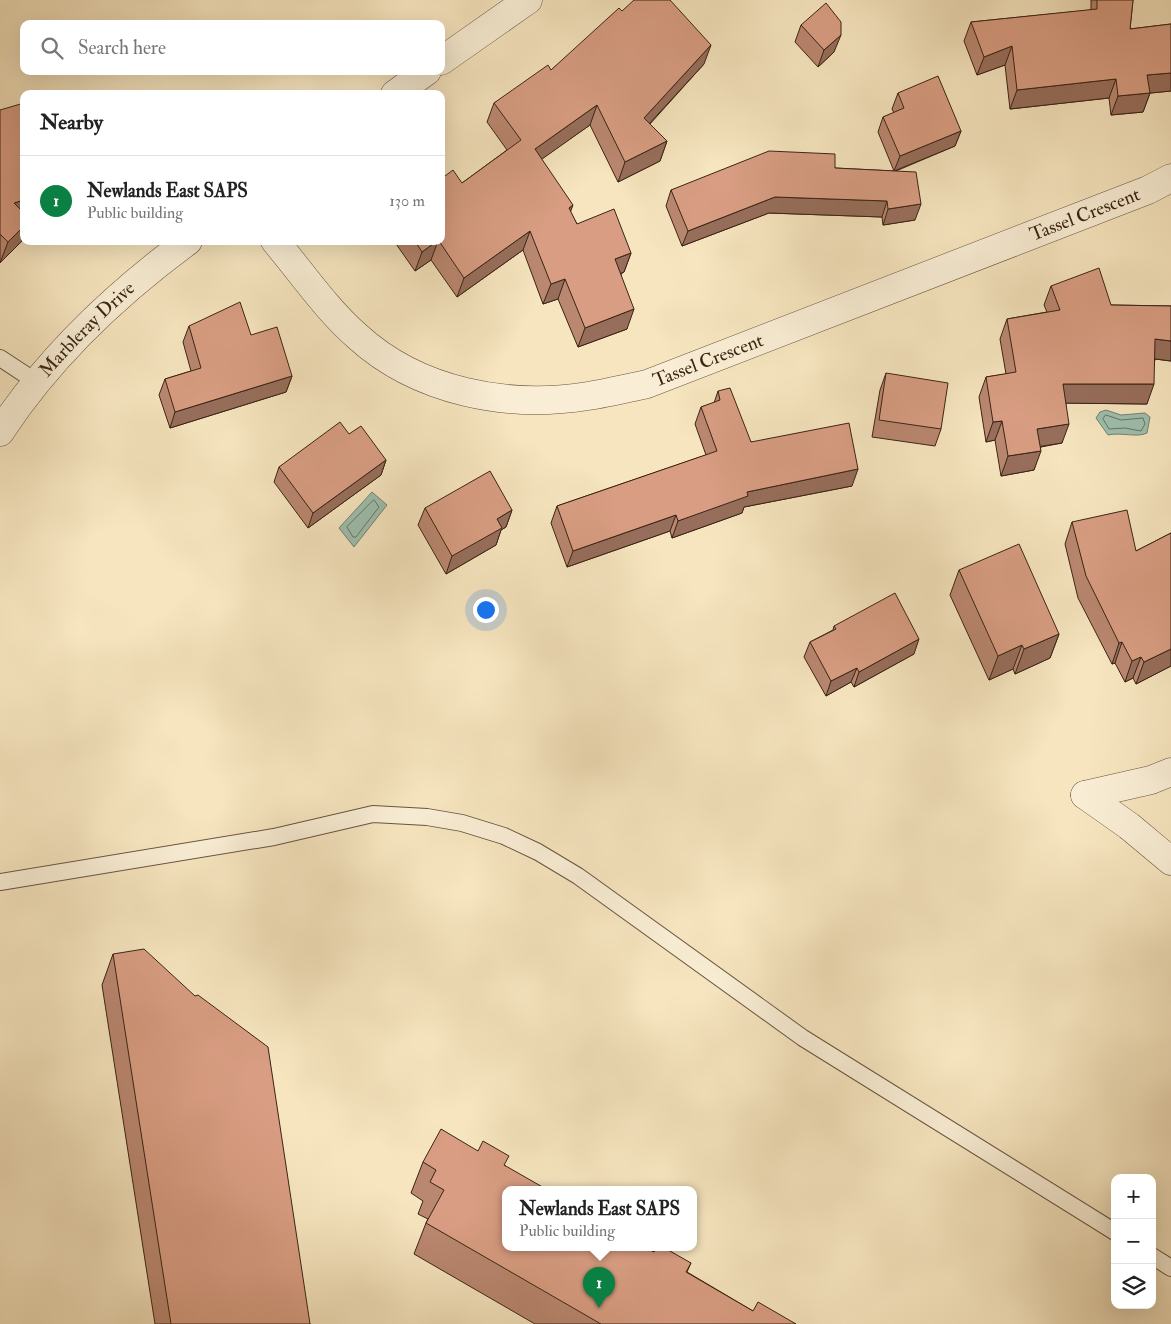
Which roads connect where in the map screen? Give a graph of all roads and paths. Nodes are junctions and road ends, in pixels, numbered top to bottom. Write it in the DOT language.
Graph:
graph roads {
  1 [pos="528,0"];
  2 [pos="445,58"];
  3 [pos="421,75"];
  4 [pos="401,90"];
  5 [pos="1171,178"];
  6 [pos="183,245"];
  7 [pos="278,245"];
  8 [pos="0,358"];
  9 [pos="38,383"];
  10 [pos="0,432"];
  11 [pos="1171,772"];
  12 [pos="1171,860"];
  13 [pos="0,882"];
  14 [pos="1111,1230"];
  15 [pos="1156,1259"];
  16 [pos="1171,1268"];
  1 -- 2 [label="street"];
  3 -- 4 [label="street"];
  5 -- 7 [label="street, Tassel Crescent"];
  6 -- 9 [label="street, Marbleray Drive"];
  8 -- 9 [label="lane"];
  9 -- 10 [label="street, Marbleray Drive"];
  11 -- 12 [label="street"];
  13 -- 14 [label="lane"];
  15 -- 16 [label="lane"];
}
